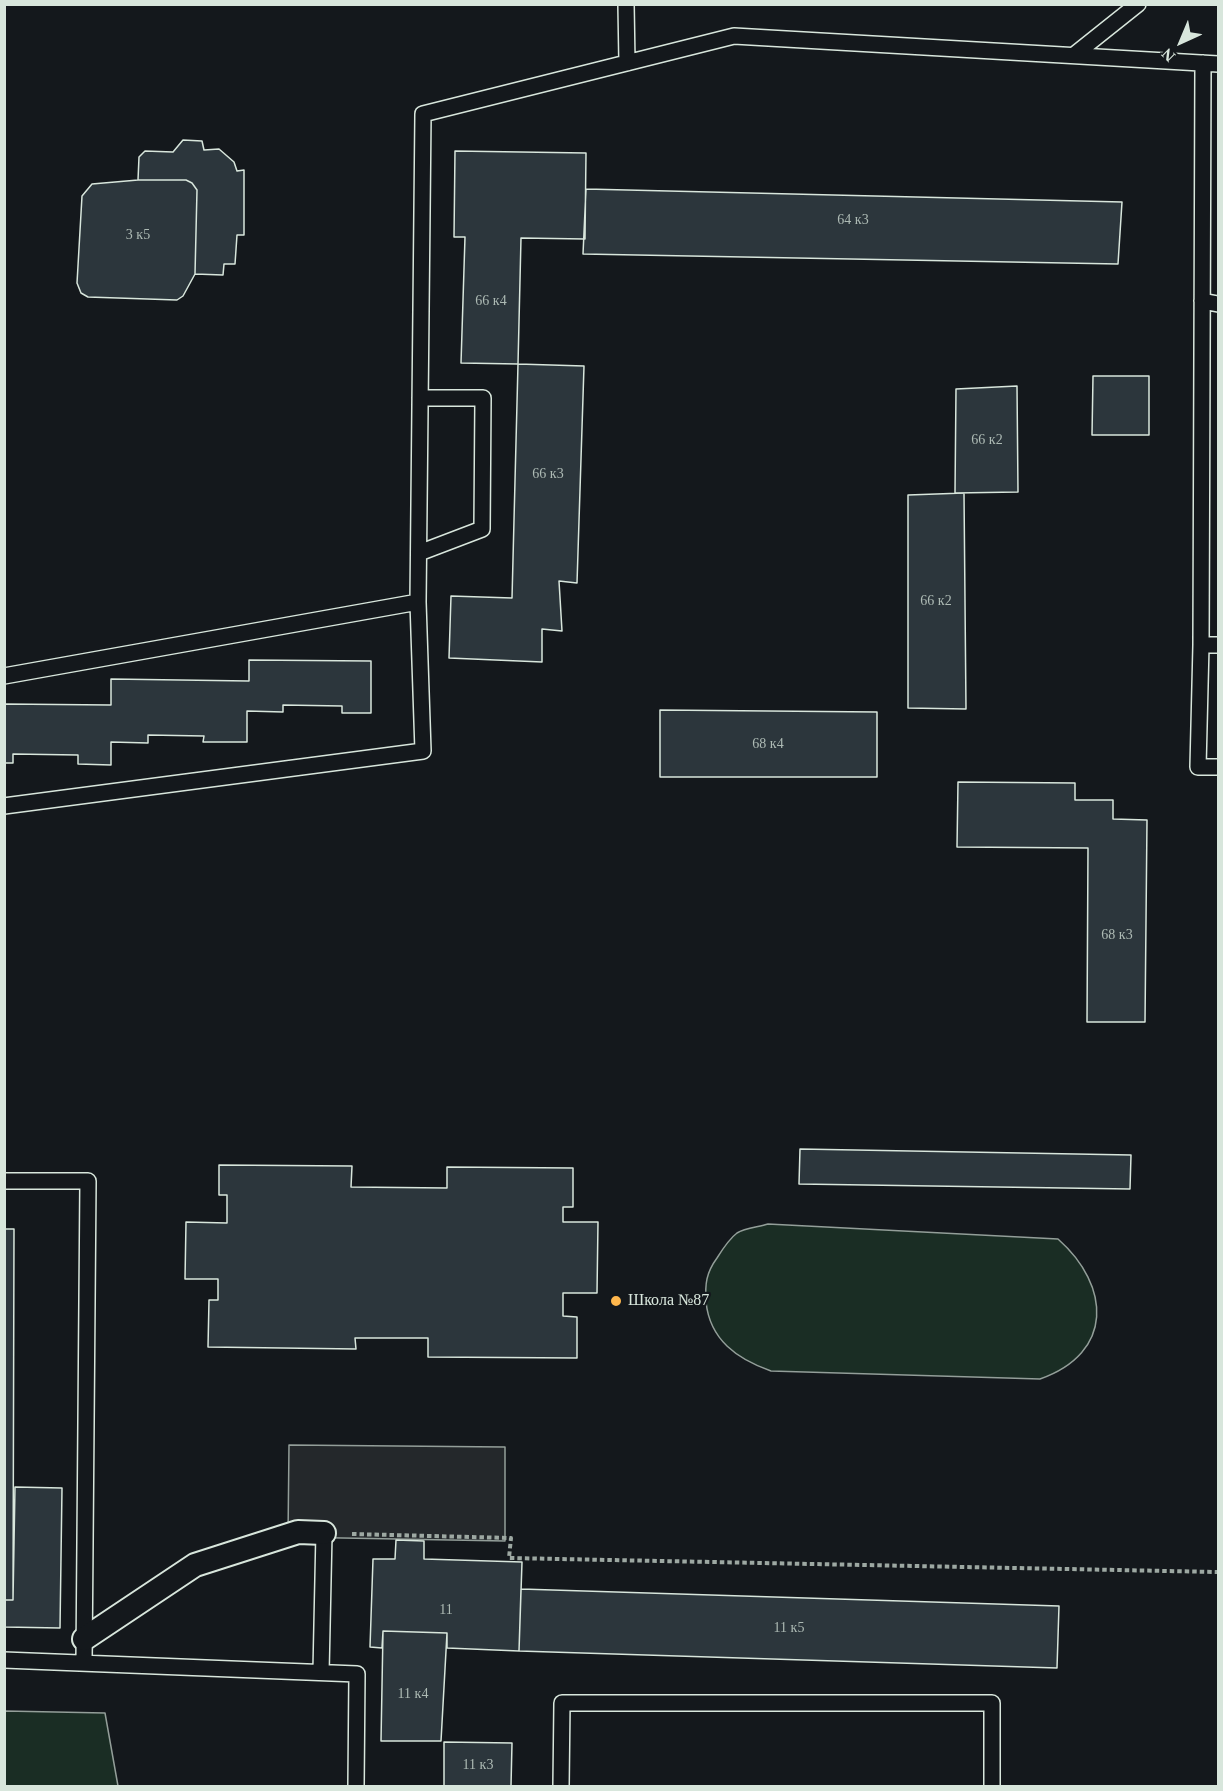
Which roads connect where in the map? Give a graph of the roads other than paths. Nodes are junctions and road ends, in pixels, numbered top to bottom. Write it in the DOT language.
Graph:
graph roads {
  1 [pos="626,4"];
  2 [pos="1138,4"];
  3 [pos="1074,55"];
  4 [pos="627,63"];
  5 [pos="1211,63"];
  6 [pos="1202,301"];
  7 [pos="1218,304"];
  8 [pos="420,398"];
  9 [pos="419,553"];
  10 [pos="418,602"];
  11 [pos="1202,645"];
  12 [pos="1218,645"];
  13 [pos="4,676"];
  14 [pos="1218,766"];
  15 [pos="4,806"];
  16 [pos="4,1181"];
  17 [pos="324,1533"];
  18 [pos="84,1650"];
  19 [pos="4,1660"];
  20 [pos="321,1672"];
  21 [pos="356,1786"];
  22 [pos="561,1786"];
  23 [pos="992,1786"];
  1 -- 4 [label="lane"];
  2 -- 3 [label="lane"];
  3 -- 4 [label="lane"];
  3 -- 5 [label="lane"];
  4 -- 8 [label="lane"];
  5 -- 6 [label="lane"];
  6 -- 7 [label="lane"];
  6 -- 11 [label="lane"];
  8 -- 9 [label="lane"];
  8 -- 9 [label="lane"];
  9 -- 10 [label="lane"];
  10 -- 13 [label="lane"];
  10 -- 15 [label="lane"];
  11 -- 12 [label="lane"];
  11 -- 14 [label="lane"];
  16 -- 18 [label="lane"];
  17 -- 18 [label="street"];
  17 -- 20 [label="lane"];
  18 -- 19 [label="lane"];
  18 -- 20 [label="lane"];
  20 -- 21 [label="lane"];
  22 -- 23 [label="lane"];
}
